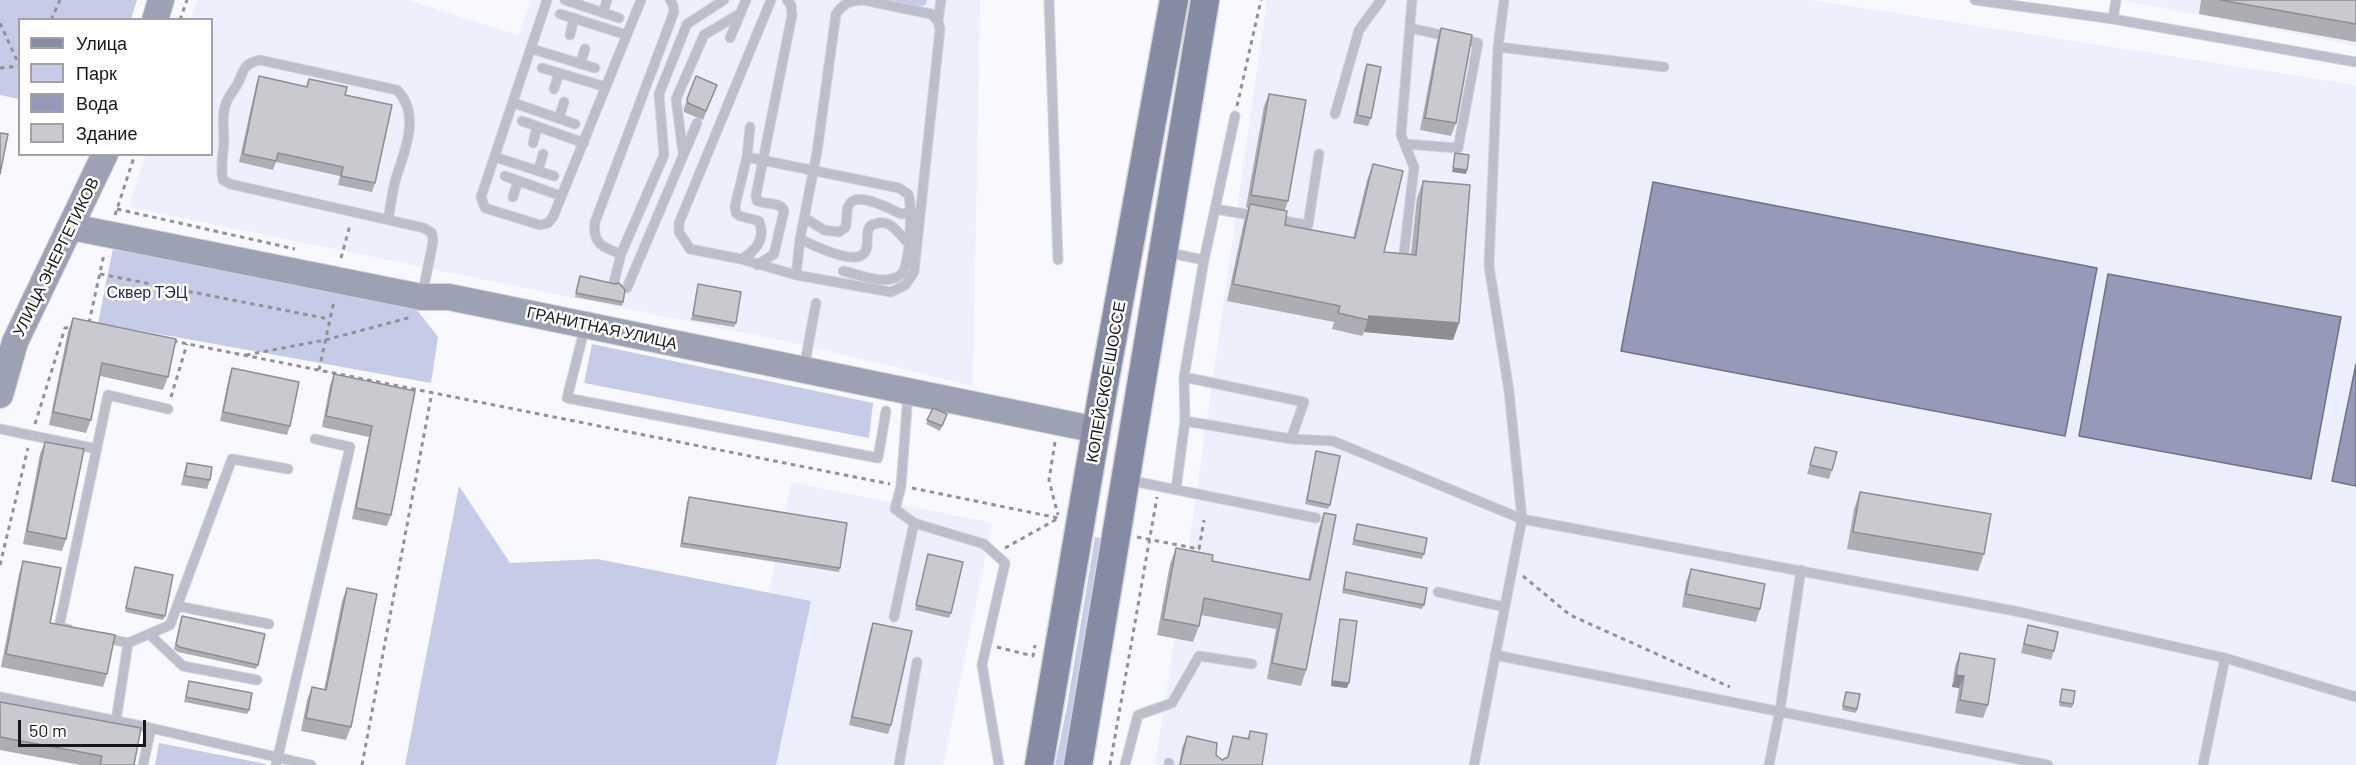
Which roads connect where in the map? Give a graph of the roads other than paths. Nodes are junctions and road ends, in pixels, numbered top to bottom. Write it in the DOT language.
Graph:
graph roads {
  1 [pos="161,0"];
  2 [pos="547,0"];
  3 [pos="565,0"];
  4 [pos="607,0"];
  5 [pos="641,0"];
  6 [pos="670,0"];
  7 [pos="724,0"];
  8 [pos="746,0"];
  9 [pos="771,0"];
  10 [pos="787,0"];
  11 [pos="863,0"];
  12 [pos="941,0"];
  13 [pos="1049,0"];
  14 [pos="1174,0"];
  15 [pos="1205,0"];
  16 [pos="1381,0"];
  17 [pos="1412,0"];
  18 [pos="1504,0"];
  19 [pos="1975,0"];
  20 [pos="2116,0"];
  21 [pos="603,13"];
  22 [pos="741,13"];
  23 [pos="560,14"];
  24 [pos="156,18"];
  25 [pos="574,18"];
  26 [pos="619,18"];
  27 [pos="2113,19"];
  28 [pos="938,21"];
  29 [pos="1410,28"];
  30 [pos="570,35"];
  31 [pos="627,35"];
  32 [pos="730,38"];
  33 [pos="1498,47"];
  34 [pos="532,49"];
  35 [pos="585,49"];
  36 [pos="2356,62"];
  37 [pos="580,64"];
  38 [pos="1664,67"];
  39 [pos="542,68"];
  40 [pos="596,68"];
  41 [pos="559,73"];
  42 [pos="606,87"];
  43 [pos="554,89"];
  44 [pos="564,102"];
  45 [pos="514,103"];
  46 [pos="1335,114"];
  47 [pos="1235,116"];
  48 [pos="559,118"];
  49 [pos="522,122"];
  50 [pos="696,123"];
  51 [pos="575,124"];
  52 [pos="537,127"];
  53 [pos="750,127"];
  54 [pos="533,143"];
  55 [pos="584,143"];
  56 [pos="1405,144"];
  57 [pos="543,154"];
  58 [pos="1319,154"];
  59 [pos="683,155"];
  60 [pos="104,156"];
  61 [pos="495,157"];
  62 [pos="747,157"];
  63 [pos="764,160"];
  64 [pos="538,171"];
  65 [pos="814,171"];
  66 [pos="505,176"];
  67 [pos="554,176"];
  68 [pos="518,181"];
  69 [pos="561,196"];
  70 [pos="513,197"];
  71 [pos="1215,209"];
  72 [pos="912,211"];
  73 [pos="805,218"];
  74 [pos="388,219"];
  75 [pos="72,227"];
  76 [pos="800,239"];
  77 [pos="908,243"];
  78 [pos="1162,251"];
  79 [pos="621,254"];
  80 [pos="741,260"];
  81 [pos="1058,260"];
  82 [pos="1204,260"];
  83 [pos="1402,262"];
  84 [pos="757,265"];
  85 [pos="843,271"];
  86 [pos="796,275"];
  87 [pos="614,282"];
  88 [pos="627,288"];
  89 [pos="816,303"];
  90 [pos="417,307"];
  91 [pos="585,324"];
  92 [pos="7,340"];
  93 [pos="803,370"];
  94 [pos="1184,377"];
  95 [pos="909,391"];
  96 [pos="0,395"];
  97 [pos="168,409"];
  98 [pos="886,411"];
  99 [pos="1185,421"];
  100 [pos="0,429"];
  101 [pos="1097,430"];
  102 [pos="1132,437"];
  103 [pos="315,439"];
  104 [pos="1292,439"];
  105 [pos="97,448"];
  106 [pos="288,469"];
  107 [pos="1125,479"];
  108 [pos="1176,489"];
  109 [pos="1316,519"];
  110 [pos="1522,519"];
  111 [pos="914,523"];
  112 [pos="1801,570"];
  113 [pos="1438,592"];
  114 [pos="177,606"];
  115 [pos="1504,607"];
  116 [pos="894,617"];
  117 [pos="269,624"];
  118 [pos="82,632"];
  119 [pos="149,634"];
  120 [pos="93,635"];
  121 [pos="128,643"];
  122 [pos="1495,655"];
  123 [pos="2225,658"];
  124 [pos="917,662"];
  125 [pos="1252,664"];
  126 [pos="256,680"];
  127 [pos="2356,696"];
  128 [pos="0,698"];
  129 [pos="1780,710"];
  130 [pos="116,722"];
  131 [pos="151,728"];
  132 [pos="277,761"];
  133 [pos="143,765"];
  134 [pos="311,765"];
  135 [pos="899,765"];
  136 [pos="999,765"];
  137 [pos="1039,765"];
  138 [pos="1078,765"];
  139 [pos="1125,765"];
  140 [pos="1474,765"];
  141 [pos="1769,765"];
  142 [pos="2048,765"];
  143 [pos="2203,765"];
  1 -- 24 [label="street"];
  2 -- 34 [label="lane"];
  3 -- 21 [label="lane"];
  4 -- 21 [label="lane"];
  5 -- 31 [label="lane"];
  6 -- 79 [label="lane"];
  7 -- 79 [label="lane"];
  8 -- 22 [label="lane"];
  9 -- 80 [label="lane"];
  10 -- 63 [label="lane"];
  11 -- 28 [label="lane"];
  11 -- 65 [label="lane"];
  12 -- 28 [label="lane"];
  13 -- 81 [label="lane"];
  14 -- 101 [label="main road, КОПЕЙСКОЕ ШОССЕ"];
  15 -- 78 [label="main road, КОПЕЙСКОЕ ШОССЕ"];
  16 -- 46 [label="lane"];
  17 -- 29 [label="lane"];
  18 -- 33 [label="lane"];
  19 -- 27 [label="lane"];
  20 -- 27 [label="lane"];
  21 -- 26 [label="lane"];
  22 -- 32 [label="lane"];
  22 -- 59 [label="lane"];
  23 -- 25 [label="lane"];
  25 -- 30 [label="lane"];
  25 -- 31 [label="lane"];
  27 -- 36 [label="lane"];
  28 -- 86 [label="lane"];
  29 -- 56 [label="lane"];
  29 -- 56 [label="lane"];
  31 -- 42 [label="lane"];
  33 -- 38 [label="lane"];
  33 -- 110 [label="lane"];
  34 -- 37 [label="lane"];
  34 -- 45 [label="lane"];
  35 -- 37 [label="lane"];
  37 -- 40 [label="lane"];
  39 -- 41 [label="lane"];
  41 -- 42 [label="lane"];
  41 -- 43 [label="lane"];
  42 -- 55 [label="lane"];
  44 -- 48 [label="lane"];
  45 -- 48 [label="lane"];
  45 -- 61 [label="lane"];
  47 -- 71 [label="lane"];
  48 -- 51 [label="lane"];
  49 -- 52 [label="lane"];
  50 -- 59 [label="lane"];
  52 -- 54 [label="lane"];
  52 -- 55 [label="lane"];
  53 -- 62 [label="lane"];
  55 -- 69 [label="lane"];
  56 -- 83 [label="lane"];
  57 -- 64 [label="lane"];
  58 -- 71 [label="lane"];
  59 -- 88 [label="lane"];
  60 -- 75 [label="street, УЛИЦА ЭНЕРГЕТИКОВ"];
  61 -- 64 [label="lane"];
  61 -- 69 [label="lane"];
  62 -- 63 [label="lane"];
  62 -- 80 [label="lane"];
  63 -- 65 [label="lane"];
  63 -- 84 [label="lane"];
  64 -- 67 [label="lane"];
  65 -- 72 [label="lane"];
  65 -- 73 [label="lane"];
  66 -- 68 [label="lane"];
  68 -- 69 [label="lane"];
  68 -- 70 [label="lane"];
  71 -- 82 [label="lane"];
  72 -- 73 [label="lane"];
  72 -- 77 [label="lane"];
  73 -- 76 [label="lane"];
  74 -- 74 [label="lane"];
  74 -- 90 [label="lane"];
  75 -- 90 [label="street, ГРАНИТНАЯ УЛИЦА"];
  75 -- 92 [label="street, УЛИЦА ЭНЕРГЕТИКОВ"];
  76 -- 77 [label="lane"];
  76 -- 86 [label="lane"];
  77 -- 85 [label="lane"];
  78 -- 82 [label="lane"];
  78 -- 102 [label="main road, КОПЕЙСКОЕ ШОССЕ"];
  79 -- 87 [label="lane"];
  80 -- 84 [label="lane"];
  82 -- 94 [label="lane"];
  84 -- 86 [label="lane"];
  89 -- 93 [label="lane"];
  90 -- 91 [label="street, ГРАНИТНАЯ УЛИЦА"];
  91 -- 93 [label="street, ГРАНИТНАЯ УЛИЦА"];
  91 -- 98 [label="lane"];
  92 -- 96 [label="street, УЛИЦА ЭНЕРГЕТИКОВ"];
  93 -- 95 [label="street, ГРАНИТНАЯ УЛИЦА"];
  94 -- 99 [label="lane"];
  94 -- 104 [label="lane"];
  95 -- 101 [label="street, ГРАНИТНАЯ УЛИЦА"];
  95 -- 111 [label="lane"];
  97 -- 105 [label="lane"];
  99 -- 104 [label="lane"];
  99 -- 108 [label="lane"];
  100 -- 105 [label="lane"];
  101 -- 102 [label="main road, ГРАНИТНАЯ УЛИЦА"];
  101 -- 137 [label="main road, КОПЕЙСКОЕ ШОССЕ"];
  102 -- 107 [label="main road, КОПЕЙСКОЕ ШОССЕ"];
  103 -- 132 [label="lane"];
  104 -- 110 [label="lane"];
  105 -- 118 [label="lane"];
  106 -- 114 [label="lane"];
  107 -- 108 [label="lane"];
  107 -- 138 [label="main road, КОПЕЙСКОЕ ШОССЕ"];
  108 -- 109 [label="lane"];
  110 -- 112 [label="lane"];
  110 -- 115 [label="lane"];
  111 -- 116 [label="lane"];
  111 -- 136 [label="lane"];
  112 -- 123 [label="lane"];
  112 -- 129 [label="lane"];
  113 -- 115 [label="lane"];
  114 -- 117 [label="lane"];
  114 -- 119 [label="lane"];
  115 -- 122 [label="lane"];
  119 -- 121 [label="lane"];
  119 -- 126 [label="lane"];
  120 -- 121 [label="lane"];
  121 -- 130 [label="lane"];
  122 -- 129 [label="lane"];
  122 -- 140 [label="lane"];
  123 -- 127 [label="lane"];
  123 -- 143 [label="lane"];
  124 -- 135 [label="lane"];
  125 -- 139 [label="lane"];
  128 -- 130 [label="lane"];
  129 -- 141 [label="lane"];
  129 -- 142 [label="lane"];
  130 -- 131 [label="lane"];
  131 -- 132 [label="lane"];
  131 -- 133 [label="lane"];
  132 -- 134 [label="lane"];
}
